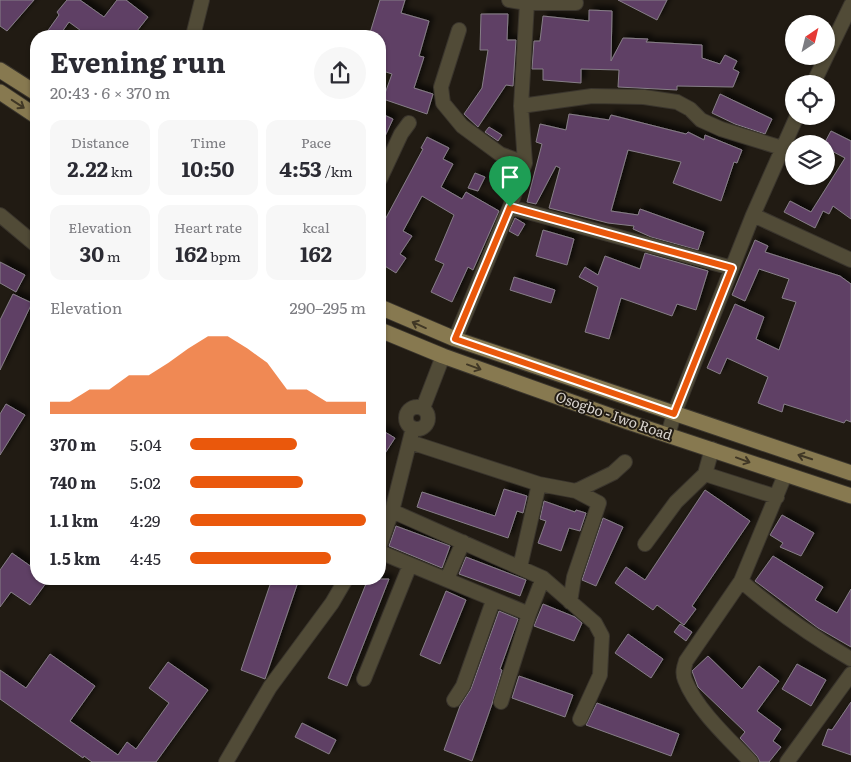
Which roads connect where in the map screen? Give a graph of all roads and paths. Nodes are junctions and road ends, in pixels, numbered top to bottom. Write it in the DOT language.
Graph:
graph roads {
  1 [pos="202,0"];
  2 [pos="509,0"];
  3 [pos="527,3"];
  4 [pos="576,3"];
  5 [pos="851,5"];
  6 [pos="194,30"];
  7 [pos="458,30"];
  8 [pos="0,70"];
  9 [pos="817,75"];
  10 [pos="30,89"];
  11 [pos="0,92"];
  12 [pos="521,106"];
  13 [pos="30,112"];
  14 [pos="409,123"];
  15 [pos="793,125"];
  16 [pos="782,148"];
  17 [pos="526,163"];
  18 [pos="386,166"];
  19 [pos="510,207"];
  20 [pos="0,215"];
  21 [pos="753,215"];
  22 [pos="30,240"];
  23 [pos="851,260"];
  24 [pos="732,268"];
  25 [pos="386,310"];
  26 [pos="386,332"];
  27 [pos="455,339"];
  28 [pos="443,356"];
  29 [pos="674,414"];
  30 [pos="668,435"];
  31 [pos="410,442"];
  32 [pos="712,449"];
  33 [pos="625,462"];
  34 [pos="851,473"];
  35 [pos="705,474"];
  36 [pos="785,475"];
  37 [pos="539,484"];
  38 [pos="576,491"];
  39 [pos="851,496"];
  40 [pos="777,497"];
  41 [pos="392,510"];
  42 [pos="386,528"];
  43 [pos="463,542"];
  44 [pos="645,544"];
  45 [pos="386,555"];
  46 [pos="410,565"];
  47 [pos="520,567"];
  48 [pos="543,578"];
  49 [pos="447,579"];
  50 [pos="741,580"];
  51 [pos="342,585"];
  52 [pos="493,601"];
  53 [pos="570,602"];
  54 [pos="529,614"];
  55 [pos="851,659"];
  56 [pos="851,674"];
  57 [pos="364,679"];
  58 [pos="454,700"];
  59 [pos="501,702"];
  60 [pos="580,719"];
  61 [pos="226,762"];
  62 [pos="751,762"];
  63 [pos="787,762"];
  1 -- 6 [label="street"];
  2 -- 3 [label="street"];
  3 -- 4 [label="street"];
  3 -- 12 [label="street"];
  5 -- 9 [label="street"];
  7 -- 17 [label="street"];
  8 -- 10 [label="main road"];
  11 -- 13 [label="main road, one-way"];
  12 -- 16 [label="street"];
  12 -- 17 [label="street"];
  14 -- 18 [label="street"];
  15 -- 16 [label="street"];
  16 -- 21 [label="street"];
  17 -- 19 [label="street"];
  19 -- 24 [label="street"];
  19 -- 27 [label="street"];
  20 -- 22 [label="street"];
  21 -- 23 [label="street"];
  21 -- 24 [label="street"];
  24 -- 29 [label="street"];
  27 -- 25 [label="main road, Osogbo - Iwo Road, one-way"];
  26 -- 28 [label="main road, Osogbo - Iwo Road"];
  27 -- 29 [label="main road, Osogbo - Iwo Road"];
  28 -- 30 [label="main road, Osogbo - Iwo Road, one-way"];
  28 -- 31 [label="street"];
  29 -- 30 [label="street"];
  34 -- 29 [label="main road, Osogbo - Iwo Road, one-way"];
  30 -- 32 [label="main road, Osogbo - Iwo Road"];
  31 -- 37 [label="street"];
  31 -- 41 [label="street"];
  32 -- 35 [label="street"];
  32 -- 36 [label="main road, Osogbo - Iwo Road, one-way"];
  33 -- 38 [label="street"];
  35 -- 40 [label="street"];
  35 -- 44 [label="street"];
  36 -- 39 [label="main road, Osogbo - Iwo Road"];
  36 -- 40 [label="street"];
  37 -- 38 [label="street"];
  37 -- 47 [label="street"];
  38 -- 53 [label="street"];
  40 -- 50 [label="street"];
  41 -- 42 [label="street"];
  41 -- 43 [label="street"];
  43 -- 47 [label="street"];
  43 -- 49 [label="street"];
  45 -- 46 [label="street"];
  46 -- 49 [label="street"];
  46 -- 57 [label="street"];
  47 -- 48 [label="street"];
  48 -- 53 [label="street"];
  48 -- 54 [label="street"];
  49 -- 52 [label="street"];
  50 -- 55 [label="street"];
  50 -- 62 [label="street"];
  51 -- 61 [label="street"];
  52 -- 54 [label="street"];
  52 -- 58 [label="street"];
  53 -- 60 [label="street"];
  54 -- 59 [label="street"];
  56 -- 63 [label="street"];
}
